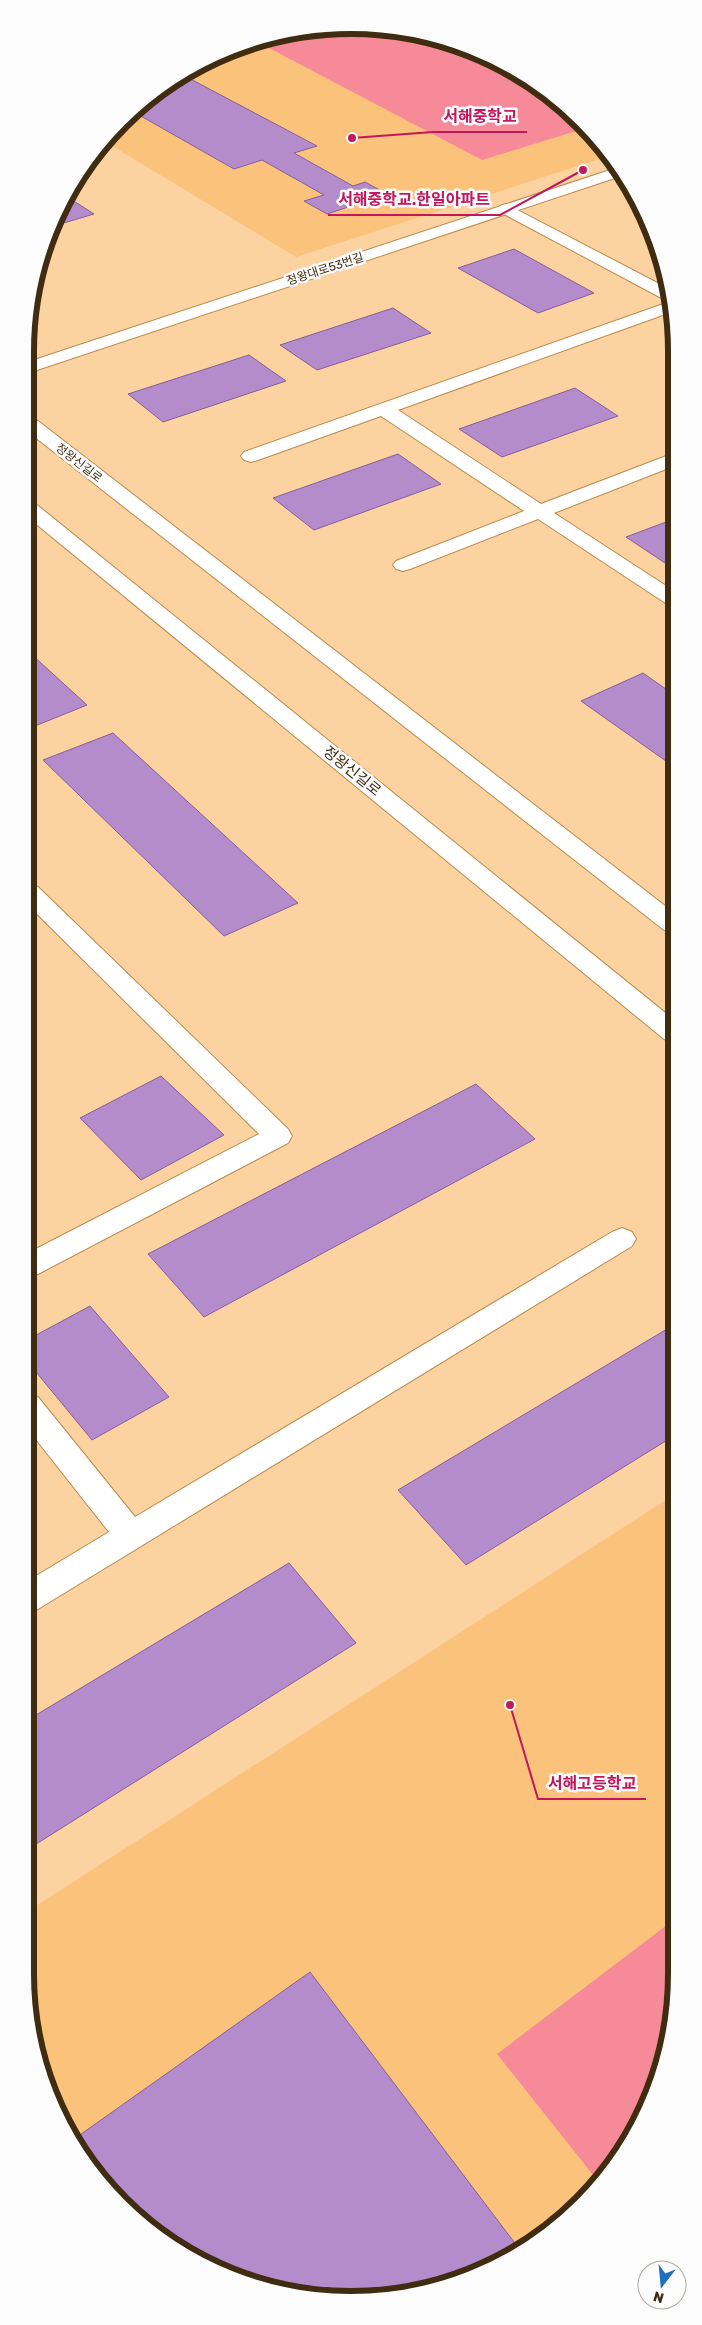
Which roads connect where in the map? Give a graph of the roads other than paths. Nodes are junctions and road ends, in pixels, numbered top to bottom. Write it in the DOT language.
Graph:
graph roads {
  1 [pos="614,174"];
  2 [pos="506,209"];
  3 [pos="663,293"];
  4 [pos="666,309"];
  5 [pos="34,367"];
  6 [pos="383,409"];
  7 [pos="34,428"];
  8 [pos="251,456"];
  9 [pos="668,461"];
  10 [pos="34,512"];
  11 [pos="540,512"];
  12 [pos="403,565"];
  13 [pos="668,596"];
  14 [pos="34,897"];
  15 [pos="668,920"];
  16 [pos="668,1029"];
  17 [pos="622,1239"];
  18 [pos="34,1263"];
  19 [pos="34,1415"];
  20 [pos="131,1536"];
  21 [pos="34,1594"];
  1 -- 2 [label="street, 정왕대로53번길"];
  2 -- 3 [label="street"];
  2 -- 5 [label="street, 정왕대로53번길"];
  4 -- 6 [label="street"];
  6 -- 8 [label="street"];
  6 -- 11 [label="street"];
  7 -- 15 [label="street, 정왕신길로"];
  9 -- 11 [label="street"];
  10 -- 16 [label="street, 정왕신길로"];
  11 -- 12 [label="street"];
  11 -- 13 [label="street"];
  14 -- 18 [label="street"];
  17 -- 20 [label="street"];
  19 -- 20 [label="street"];
  20 -- 21 [label="street"];
}
